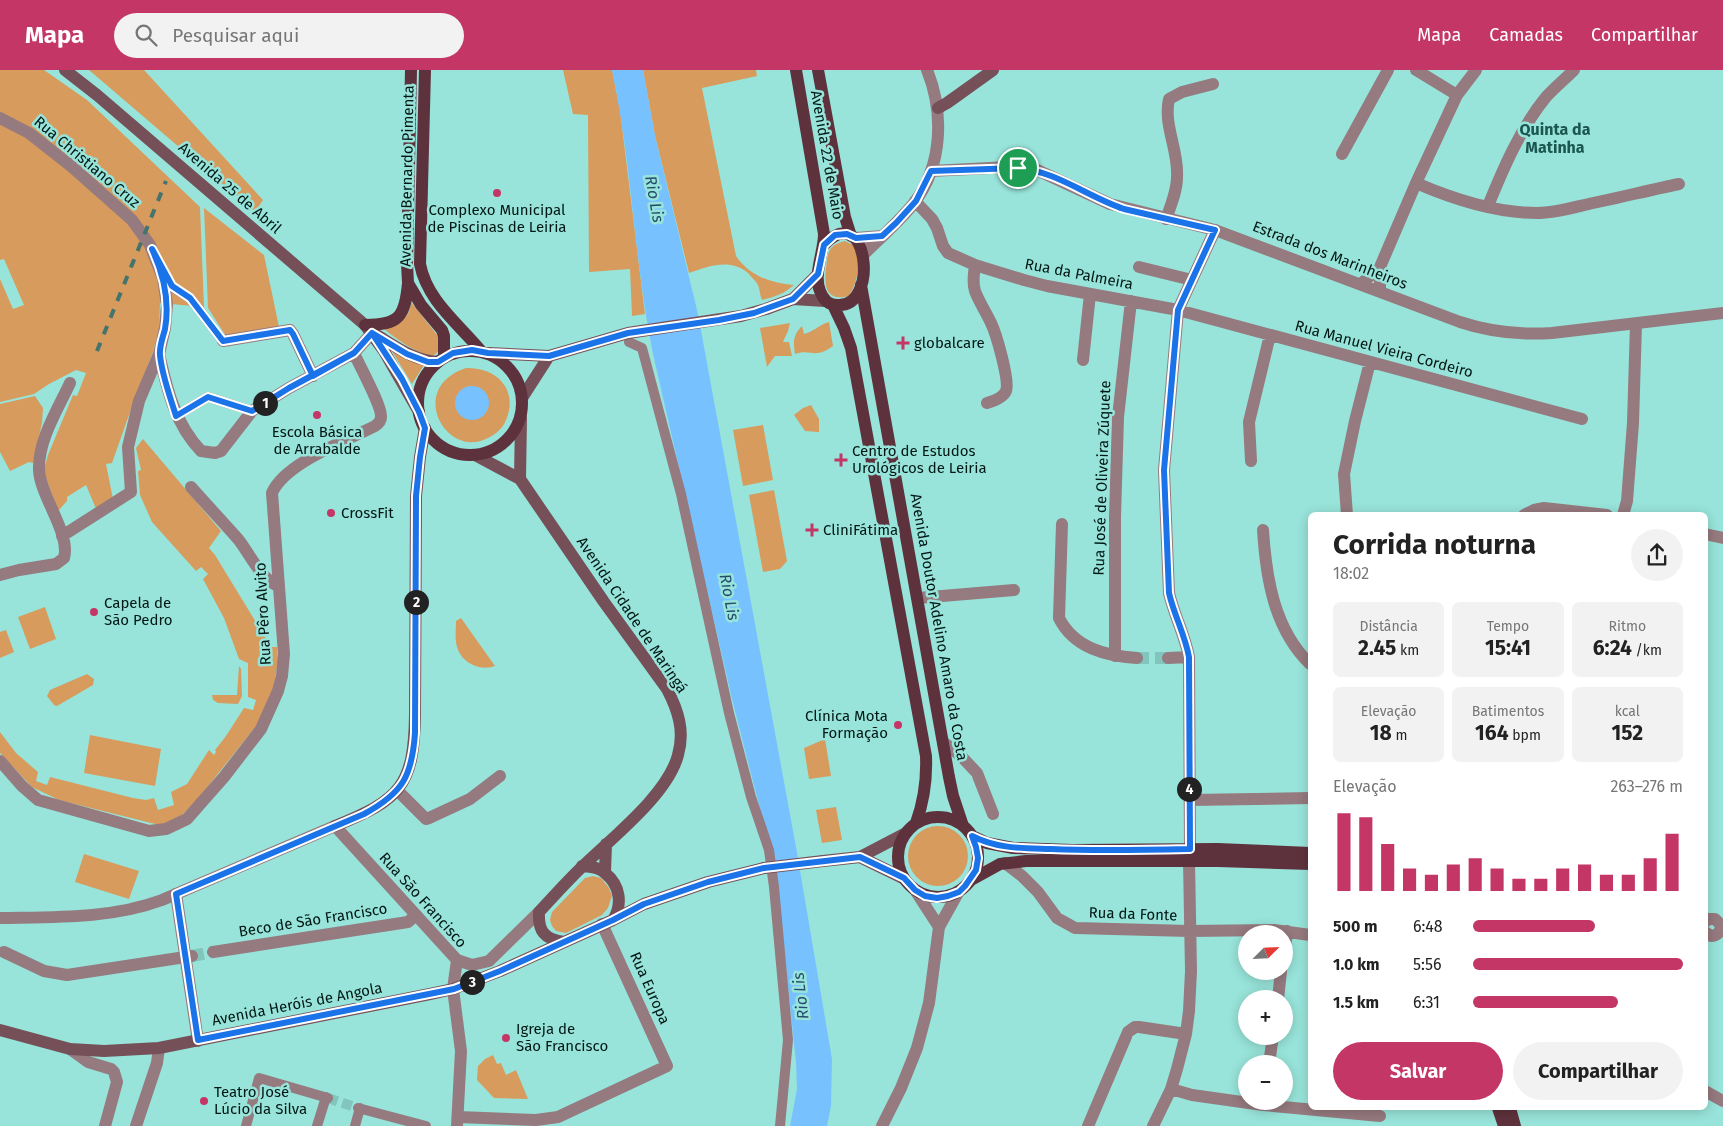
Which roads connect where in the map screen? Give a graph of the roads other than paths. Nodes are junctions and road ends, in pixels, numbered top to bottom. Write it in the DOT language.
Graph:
graph roads {
  1 [pos="64,70"];
  2 [pos="411,70"];
  3 [pos="425,70"];
  4 [pos="796,70"];
  5 [pos="818,70"];
  6 [pos="927,70"];
  7 [pos="993,70"];
  8 [pos="1388,70"];
  9 [pos="1416,70"];
  10 [pos="1476,70"];
  11 [pos="1574,70"];
  12 [pos="1213,84"];
  13 [pos="1457,95"];
  14 [pos="938,108"];
  15 [pos="0,118"];
  16 [pos="1342,154"];
  17 [pos="931,171"];
  18 [pos="1416,183"];
  19 [pos="1678,184"];
  20 [pos="916,201"];
  21 [pos="1488,206"];
  22 [pos="1166,219"];
  23 [pos="1215,230"];
  24 [pos="882,236"];
  25 [pos="853,237"];
  26 [pos="824,245"];
  27 [pos="152,249"];
  28 [pos="864,256"];
  29 [pos="976,264"];
  30 [pos="1139,267"];
  31 [pos="1380,267"];
  32 [pos="818,274"];
  33 [pos="1192,280"];
  34 [pos="408,283"];
  35 [pos="1361,284"];
  36 [pos="861,285"];
  37 [pos="1380,292"];
  38 [pos="1090,294"];
  39 [pos="793,299"];
  40 [pos="1131,301"];
  41 [pos="829,303"];
  42 [pos="1178,310"];
  43 [pos="1723,313"];
  44 [pos="1636,324"];
  45 [pos="368,329"];
  46 [pos="1270,335"];
  47 [pos="632,337"];
  48 [pos="223,341"];
  49 [pos="485,352"];
  50 [pos="354,353"];
  51 [pos="159,354"];
  52 [pos="549,356"];
  53 [pos="441,360"];
  54 [pos="1082,360"];
  55 [pos="1370,362"];
  56 [pos="313,376"];
  57 [pos="70,383"];
  58 [pos="522,398"];
  59 [pos="987,402"];
  60 [pos="252,411"];
  61 [pos="419,412"];
  62 [pos="176,416"];
  63 [pos="521,418"];
  64 [pos="1582,419"];
  65 [pos="425,428"];
  66 [pos="475,455"];
  67 [pos="1251,461"];
  68 [pos="520,479"];
  69 [pos="191,488"];
  70 [pos="1347,512"];
  71 [pos="1530,512"];
  72 [pos="1567,512"];
  73 [pos="1624,512"];
  74 [pos="1062,524"];
  75 [pos="1263,530"];
  76 [pos="62,536"];
  77 [pos="0,575"];
  78 [pos="278,586"];
  79 [pos="1014,590"];
  80 [pos="918,598"];
  81 [pos="1115,656"];
  82 [pos="1189,657"];
  83 [pos="1137,658"];
  84 [pos="1168,658"];
  85 [pos="1308,662"];
  86 [pos="943,742"];
  87 [pos="0,761"];
  88 [pos="500,776"];
  89 [pos="397,790"];
  90 [pos="1308,798"];
  91 [pos="1190,800"];
  92 [pos="993,814"];
  93 [pos="916,823"];
  94 [pos="335,826"];
  95 [pos="963,826"];
  96 [pos="904,834"];
  97 [pos="972,836"];
  98 [pos="606,844"];
  99 [pos="1308,853"];
  100 [pos="1189,855"];
  101 [pos="860,857"];
  102 [pos="1005,863"];
  103 [pos="1308,864"];
  104 [pos="582,866"];
  105 [pos="605,872"];
  106 [pos="904,878"];
  107 [pos="971,880"];
  108 [pos="915,890"];
  109 [pos="959,892"];
  110 [pos="176,894"];
  111 [pos="619,896"];
  112 [pos="644,904"];
  113 [pos="539,912"];
  114 [pos="416,915"];
  115 [pos="0,918"];
  116 [pos="1708,920"];
  117 [pos="608,922"];
  118 [pos="939,927"];
  119 [pos="1721,930"];
  120 [pos="1189,932"];
  121 [pos="1238,932"];
  122 [pos="1293,932"];
  123 [pos="1708,934"];
  124 [pos="1308,935"];
  125 [pos="564,942"];
  126 [pos="4,952"];
  127 [pos="213,952"];
  128 [pos="189,956"];
  129 [pos="457,960"];
  130 [pos="454,989"];
  131 [pos="0,1030"];
  132 [pos="1186,1034"];
  133 [pos="198,1040"];
  134 [pos="159,1048"];
  135 [pos="70,1049"];
  136 [pos="1171,1089"];
  137 [pos="1708,1093"];
  138 [pos="1238,1101"];
  139 [pos="1723,1101"];
  140 [pos="1293,1106"];
  141 [pos="1308,1108"];
  142 [pos="1326,1110"];
  143 [pos="1499,1110"];
  144 [pos="1511,1110"];
  145 [pos="1380,1116"];
  146 [pos="458,1121"];
  147 [pos="105,1126"];
  148 [pos="136,1126"];
  149 [pos="246,1126"];
  150 [pos="317,1126"];
  151 [pos="355,1126"];
  152 [pos="426,1126"];
  153 [pos="780,1126"];
  154 [pos="882,1126"];
  155 [pos="1088,1126"];
  156 [pos="1153,1126"];
  157 [pos="1504,1126"];
  158 [pos="1515,1126"];
  1 -- 45 [label="main road, Avenida 25 de Abril"];
  2 -- 34 [label="main road, Avenida Bernardo Pimenta"];
  3 -- 49 [label="main road, Avenida Bernardo Pimenta"];
  4 -- 26 [label="main road, Avenida 22 de Maio"];
  5 -- 25 [label="main road, Avenida 22 de Maio"];
  6 -- 14 [label="street"];
  7 -- 14 [label="main road"];
  8 -- 16 [label="street"];
  9 -- 13 [label="street"];
  10 -- 13 [label="street"];
  11 -- 21 [label="street"];
  12 -- 22 [label="street"];
  13 -- 18 [label="street"];
  14 -- 17 [label="street"];
  15 -- 27 [label="street, Rua Christiano Cruz"];
  17 -- 20 [label="street"];
  17 -- 22 [label="street, Estrada dos Marinheiros"];
  18 -- 21 [label="street"];
  18 -- 31 [label="street"];
  19 -- 21 [label="street"];
  20 -- 24 [label="street"];
  20 -- 29 [label="street, Rua da Palmeira"];
  22 -- 23 [label="street, Estrada dos Marinheiros"];
  23 -- 33 [label="street"];
  23 -- 35 [label="street, Estrada dos Marinheiros"];
  24 -- 25 [label="street"];
  24 -- 28 [label="street"];
  25 -- 26 [label="main road"];
  25 -- 28 [label="main road"];
  26 -- 32 [label="main road"];
  27 -- 48 [label="street"];
  27 -- 51 [label="street, Rua Christiano Cruz"];
  28 -- 36 [label="main road"];
  29 -- 38 [label="street, Rua da Palmeira"];
  29 -- 59 [label="street"];
  30 -- 33 [label="street"];
  31 -- 35 [label="street"];
  31 -- 37 [label="street"];
  32 -- 39 [label="main road"];
  32 -- 41 [label="main road"];
  33 -- 42 [label="street"];
  34 -- 45 [label="main road"];
  34 -- 53 [label="main road, Avenida Bernardo Pimenta"];
  35 -- 37 [label="street, Estrada dos Marinheiros"];
  36 -- 41 [label="main road"];
  36 -- 80 [label="main road, Avenida Doutor Adelino Amaro da Costa"];
  37 -- 44 [label="street, Estrada dos Marinheiros"];
  38 -- 40 [label="street, Rua da Palmeira"];
  38 -- 54 [label="street"];
  39 -- 41 [label="main road"];
  39 -- 47 [label="main road"];
  40 -- 42 [label="street, Rua da Palmeira"];
  40 -- 81 [label="street, Rua José de Oliveira Zúquete"];
  41 -- 93 [label="main road"];
  42 -- 46 [label="street, Rua Manuel Vieira Cordeiro"];
  42 -- 82 [label="street"];
  43 -- 44 [label="street, Estrada dos Marinheiros"];
  44 -- 73 [label="street"];
  45 -- 50 [label="street"];
  45 -- 53 [label="main road, Avenida 25 de Abril"];
  45 -- 61 [label="main road, Avenida 25 de Abril"];
  46 -- 55 [label="street, Rua Manuel Vieira Cordeiro"];
  46 -- 67 [label="street"];
  47 -- 52 [label="main road"];
  47 -- 153 [label="street"];
  48 -- 56 [label="street"];
  49 -- 52 [label="main road"];
  49 -- 53 [label="main road"];
  49 -- 58 [label="main road"];
  50 -- 56 [label="street"];
  50 -- 78 [label="street, Rua Pêro Alvito"];
  51 -- 62 [label="street"];
  51 -- 76 [label="street, Rua Christiano Cruz"];
  52 -- 58 [label="main road"];
  53 -- 61 [label="main road"];
  55 -- 64 [label="street, Rua Manuel Vieira Cordeiro"];
  55 -- 70 [label="street"];
  56 -- 60 [label="street"];
  57 -- 76 [label="street"];
  58 -- 63 [label="main road"];
  60 -- 62 [label="street"];
  60 -- 62 [label="street"];
  61 -- 65 [label="main road"];
  63 -- 66 [label="main road"];
  63 -- 68 [label="main road"];
  65 -- 66 [label="main road"];
  65 -- 89 [label="main road"];
  66 -- 68 [label="main road, Avenida Cidade de Maringá"];
  68 -- 98 [label="main road, Avenida Cidade de Maringá"];
  69 -- 78 [label="street"];
  71 -- 72 [label="street"];
  74 -- 81 [label="street"];
  75 -- 85 [label="street"];
  76 -- 77 [label="street"];
  78 -- 87 [label="street, Rua Pêro Alvito"];
  79 -- 80 [label="street"];
  80 -- 86 [label="main road, Avenida Doutor Adelino Amaro da Costa"];
  81 -- 83 [label="street"];
  82 -- 84 [label="street"];
  82 -- 91 [label="street"];
  86 -- 92 [label="street"];
  86 -- 95 [label="main road, Avenida Doutor Adelino Amaro da Costa"];
  88 -- 89 [label="street"];
  89 -- 94 [label="main road"];
  90 -- 91 [label="street"];
  91 -- 100 [label="street"];
  93 -- 95 [label="main road"];
  93 -- 96 [label="main road"];
  94 -- 110 [label="street"];
  94 -- 114 [label="street, Rua São Francisco"];
  95 -- 97 [label="main road"];
  96 -- 101 [label="main road"];
  96 -- 106 [label="main road"];
  97 -- 100 [label="main road"];
  97 -- 107 [label="main road"];
  98 -- 104 [label="main road, Avenida Cidade de Maringá"];
  98 -- 105 [label="main road"];
  99 -- 100 [label="main road"];
  100 -- 102 [label="main road"];
  100 -- 103 [label="main road"];
  100 -- 120 [label="street"];
  101 -- 106 [label="main road"];
  101 -- 112 [label="main road, bridge"];
  102 -- 107 [label="main road"];
  102 -- 120 [label="street, Rua da Fonte"];
  104 -- 105 [label="main road"];
  104 -- 113 [label="main road, Avenida Cidade de Maringá"];
  105 -- 111 [label="main road"];
  106 -- 108 [label="main road"];
  107 -- 109 [label="main road"];
  108 -- 109 [label="main road"];
  108 -- 118 [label="street"];
  109 -- 118 [label="street"];
  110 -- 115 [label="street"];
  110 -- 128 [label="street"];
  111 -- 112 [label="main road"];
  111 -- 117 [label="main road"];
  112 -- 117 [label="main road"];
  113 -- 125 [label="main road"];
  113 -- 129 [label="street, Avenida Cidade de Maringá"];
  114 -- 127 [label="street, Beco de São Francisco"];
  114 -- 129 [label="street, Rua São Francisco"];
  116 -- 119 [label="street"];
  117 -- 125 [label="main road"];
  117 -- 146 [label="street, Rua Europa"];
  118 -- 154 [label="street"];
  119 -- 123 [label="street"];
  120 -- 121 [label="street, Rua da Fonte"];
  120 -- 132 [label="street"];
  122 -- 124 [label="street, Rua da Fonte"];
  125 -- 130 [label="main road"];
  126 -- 128 [label="street"];
  128 -- 133 [label="street"];
  129 -- 130 [label="street, Rua São Francisco"];
  130 -- 133 [label="main road, Avenida Heróis de Angola"];
  130 -- 146 [label="street, Rua São Francisco"];
  131 -- 135 [label="main road, Avenida Heróis de Angola"];
  132 -- 136 [label="street"];
  132 -- 155 [label="street"];
  133 -- 134 [label="main road, Avenida Heróis de Angola"];
  134 -- 135 [label="main road, Avenida Heróis de Angola"];
  134 -- 148 [label="street"];
  135 -- 147 [label="street"];
  136 -- 138 [label="street"];
  136 -- 156 [label="street"];
  137 -- 139 [label="street"];
  140 -- 141 [label="street"];
  142 -- 145 [label="street"];
  143 -- 157 [label="main road"];
  144 -- 158 [label="main road"];
  149 -- 150 [label="street"];
  151 -- 152 [label="street"];
}
